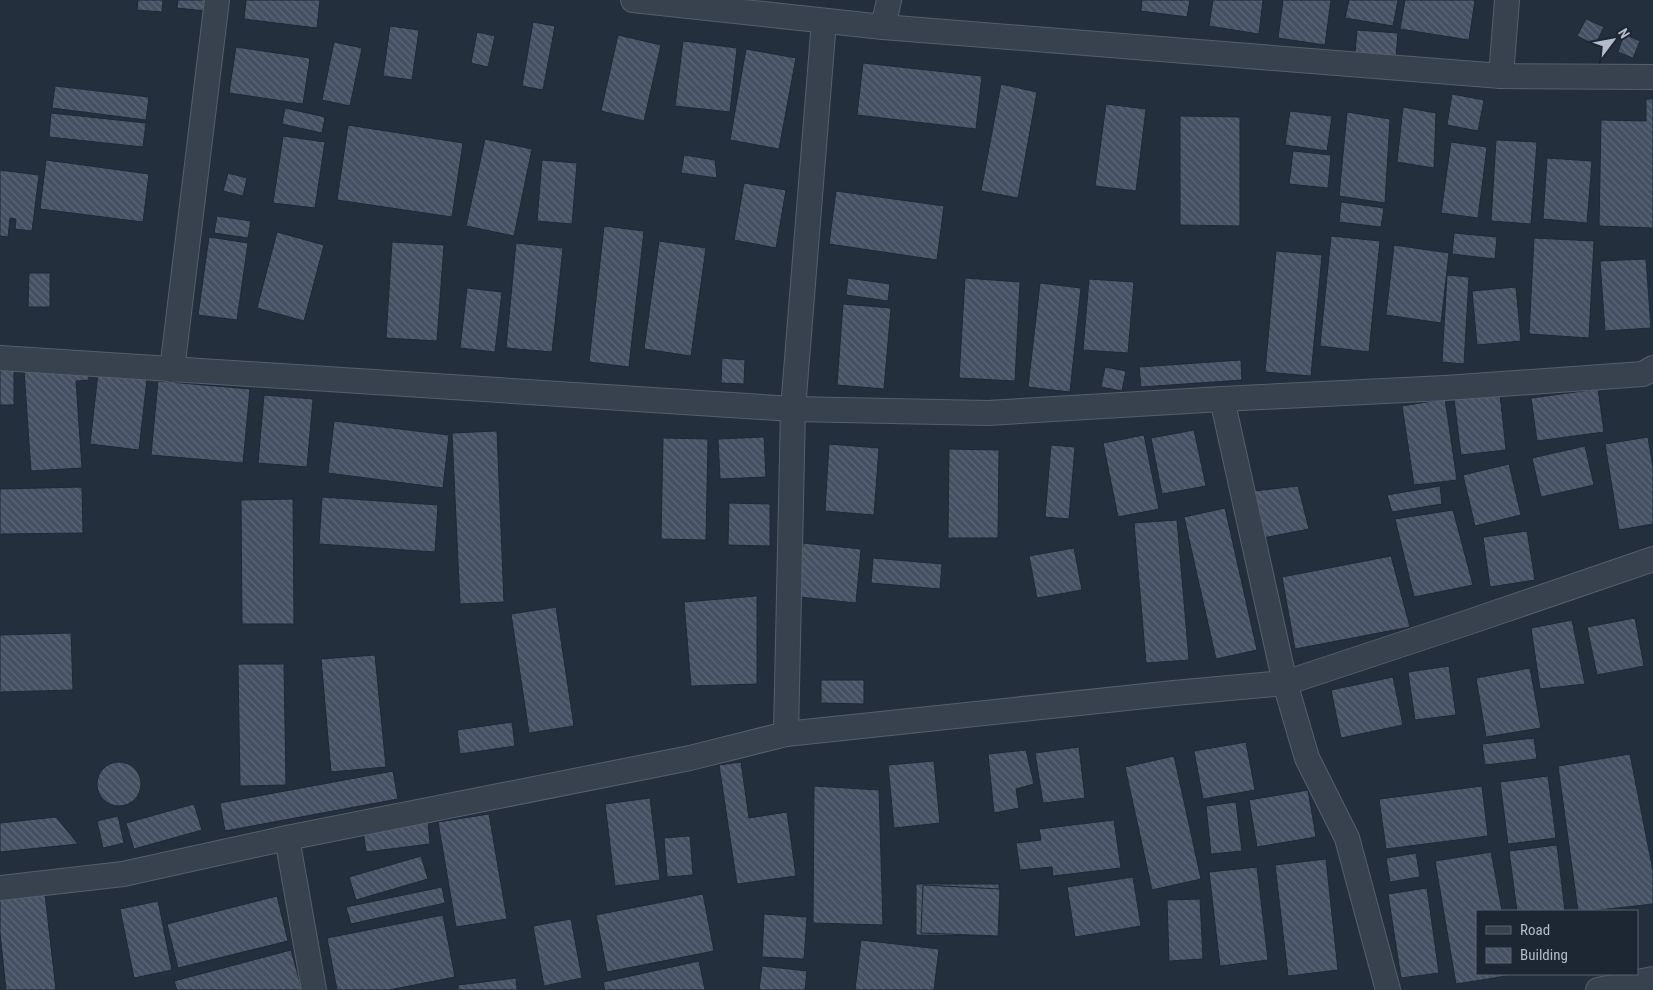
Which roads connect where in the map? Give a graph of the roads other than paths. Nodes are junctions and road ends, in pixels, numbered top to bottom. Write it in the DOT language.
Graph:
graph roads {
  1 [pos="217,0"];
  2 [pos="633,0"];
  3 [pos="889,0"];
  4 [pos="1506,0"];
  5 [pos="824,21"];
  6 [pos="883,27"];
  7 [pos="1501,76"];
  8 [pos="1653,77"];
  9 [pos="0,358"];
  10 [pos="1653,368"];
  11 [pos="172,370"];
  12 [pos="1222,398"];
  13 [pos="793,409"];
  14 [pos="1653,559"];
  15 [pos="1286,683"];
  16 [pos="786,734"];
  17 [pos="287,838"];
  18 [pos="0,888"];
  19 [pos="1653,979"];
  20 [pos="314,990"];
  21 [pos="1388,990"];
  22 [pos="1598,990"];
  1 -- 11 [label="street"];
  2 -- 5 [label="street"];
  3 -- 6 [label="street"];
  4 -- 7 [label="street"];
  5 -- 6 [label="street"];
  5 -- 13 [label="street"];
  6 -- 7 [label="street"];
  7 -- 8 [label="street"];
  9 -- 11 [label="street"];
  10 -- 12 [label="street"];
  11 -- 13 [label="street"];
  12 -- 13 [label="street"];
  12 -- 15 [label="street"];
  13 -- 16 [label="street"];
  14 -- 15 [label="street"];
  15 -- 16 [label="street"];
  15 -- 21 [label="street"];
  16 -- 17 [label="street"];
  17 -- 18 [label="street"];
  17 -- 20 [label="street"];
  19 -- 22 [label="street"];
}
